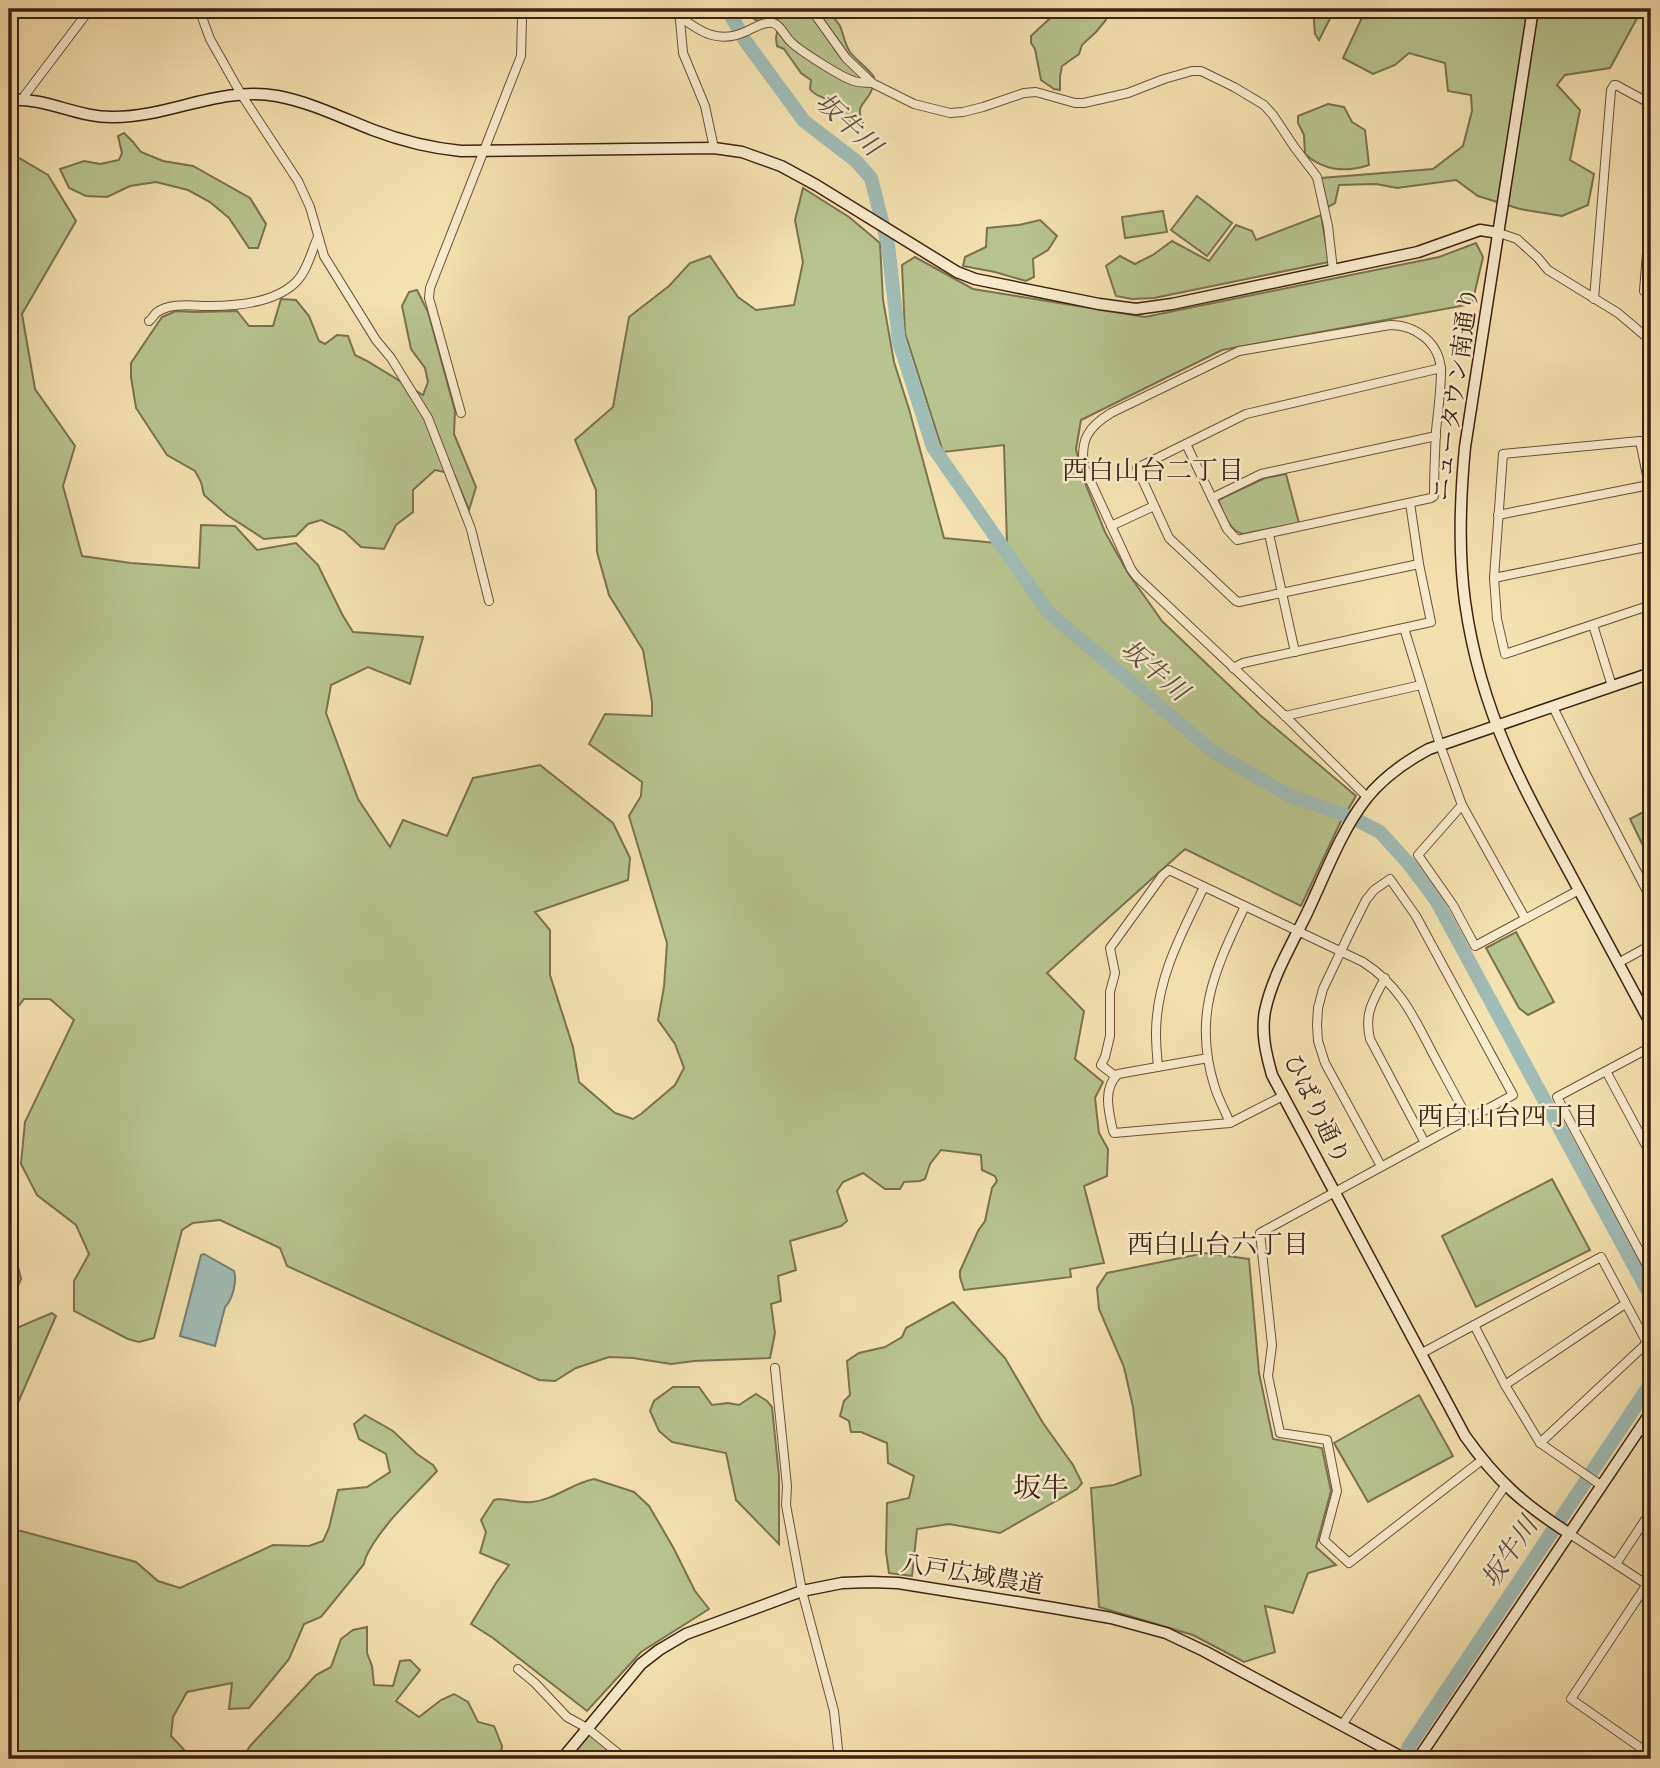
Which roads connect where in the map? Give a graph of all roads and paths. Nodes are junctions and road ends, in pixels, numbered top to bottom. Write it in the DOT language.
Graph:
graph roads {
  1 [pos="90,9"];
  2 [pos="199,9"];
  3 [pos="520,9"];
  4 [pos="614,9"];
  5 [pos="669,9"];
  6 [pos="811,9"];
  7 [pos="1534,9"];
  8 [pos="680,13"];
  9 [pos="872,83"];
  10 [pos="241,94"];
  11 [pos="22,99"];
  12 [pos="9,100"];
  13 [pos="1651,104"];
  14 [pos="715,148"];
  15 [pos="483,150"];
  16 [pos="1651,202"];
  17 [pos="1499,233"];
  18 [pos="318,237"];
  19 [pos="1650,257"];
  20 [pos="1333,270"];
  21 [pos="1644,290"];
  22 [pos="1594,299"];
  23 [pos="149,321"];
  24 [pos="1651,341"];
  25 [pos="1441,369"];
  26 [pos="461,413"];
  27 [pos="1436,436"];
  28 [pos="1185,444"];
  29 [pos="1649,485"];
  30 [pos="1651,495"];
  31 [pos="1212,498"];
  32 [pos="1410,503"];
  33 [pos="1154,506"];
  34 [pos="1498,515"];
  35 [pos="1111,526"];
  36 [pos="1269,534"];
  37 [pos="1651,546"];
  38 [pos="1419,564"];
  39 [pos="1494,578"];
  40 [pos="1282,593"];
  41 [pos="489,601"];
  42 [pos="1651,605"];
  43 [pos="1593,625"];
  44 [pos="1404,628"];
  45 [pos="1295,652"];
  46 [pos="1233,668"];
  47 [pos="1651,673"];
  48 [pos="1421,685"];
  49 [pos="1612,686"];
  50 [pos="1553,707"];
  51 [pos="1285,716"];
  52 [pos="1497,726"];
  53 [pos="1440,745"];
  54 [pos="1365,801"];
  55 [pos="1462,805"];
  56 [pos="1204,887"];
  57 [pos="1579,890"];
  58 [pos="1651,899"];
  59 [pos="1245,906"];
  60 [pos="1525,918"];
  61 [pos="1298,931"];
  62 [pos="1651,945"];
  63 [pos="1341,951"];
  64 [pos="1618,963"];
  65 [pos="1385,978"];
  66 [pos="1651,1024"];
  67 [pos="1651,1047"];
  68 [pos="1208,1058"];
  69 [pos="1158,1067"];
  70 [pos="1606,1071"];
  71 [pos="1115,1076"];
  72 [pos="1283,1096"];
  73 [pos="1468,1119"];
  74 [pos="1230,1123"];
  75 [pos="1425,1143"];
  76 [pos="1651,1155"];
  77 [pos="1381,1167"];
  78 [pos="1335,1192"];
  79 [pos="1651,1273"];
  80 [pos="1625,1304"];
  81 [pos="1474,1325"];
  82 [pos="1649,1346"];
  83 [pos="1422,1353"];
  84 [pos="775,1368"];
  85 [pos="1504,1385"];
  86 [pos="1651,1412"];
  87 [pos="1540,1443"];
  88 [pos="1482,1460"];
  89 [pos="1599,1484"];
  90 [pos="1505,1486"];
  91 [pos="1651,1511"];
  92 [pos="1567,1532"];
  93 [pos="1616,1564"];
  94 [pos="1650,1584"];
  95 [pos="802,1591"];
  96 [pos="518,1669"];
  97 [pos="1342,1725"];
  98 [pos="587,1728"];
  99 [pos="1651,1755"];
  100 [pos="562,1759"];
  101 [pos="625,1759"];
  102 [pos="839,1759"];
  103 [pos="1405,1759"];
  104 [pos="1418,1759"];
  1 -- 11 [label="street"];
  2 -- 10 [label="street"];
  3 -- 4 [label="street"];
  3 -- 15 [label="street"];
  5 -- 8 [label="street"];
  6 -- 9 [label="street"];
  7 -- 17 [label="street, ニュータウン南通り"];
  8 -- 9 [label="street"];
  8 -- 14 [label="street"];
  9 -- 20 [label="street"];
  10 -- 11 [label="street"];
  10 -- 15 [label="street"];
  10 -- 18 [label="street"];
  11 -- 12 [label="street"];
  13 -- 22 [label="street"];
  14 -- 15 [label="street"];
  14 -- 20 [label="street"];
  15 -- 26 [label="street"];
  16 -- 19 [label="street"];
  17 -- 20 [label="street"];
  17 -- 22 [label="street"];
  17 -- 52 [label="street, ニュータウン南通り"];
  18 -- 23 [label="street"];
  18 -- 41 [label="street"];
  19 -- 21 [label="street"];
  22 -- 24 [label="street"];
  25 -- 27 [label="street"];
  25 -- 28 [label="street"];
  25 -- 35 [label="street"];
  27 -- 31 [label="street"];
  27 -- 32 [label="street"];
  28 -- 31 [label="street"];
  28 -- 33 [label="street"];
  29 -- 30 [label="street"];
  29 -- 34 [label="street"];
  29 -- 34 [label="street"];
  31 -- 36 [label="street"];
  32 -- 36 [label="street"];
  32 -- 38 [label="street"];
  33 -- 35 [label="street"];
  33 -- 40 [label="street"];
  34 -- 39 [label="street"];
  35 -- 46 [label="street"];
  36 -- 40 [label="street"];
  37 -- 39 [label="street"];
  38 -- 40 [label="street"];
  38 -- 44 [label="street"];
  39 -- 43 [label="street"];
  40 -- 45 [label="street"];
  42 -- 43 [label="street"];
  43 -- 49 [label="street"];
  44 -- 45 [label="street"];
  44 -- 48 [label="street"];
  45 -- 46 [label="street"];
  46 -- 51 [label="street"];
  47 -- 49 [label="street, ひばり通り"];
  48 -- 51 [label="street"];
  48 -- 53 [label="street"];
  49 -- 50 [label="street, ひばり通り"];
  50 -- 52 [label="street, ひばり通り"];
  50 -- 58 [label="street"];
  51 -- 54 [label="street"];
  52 -- 53 [label="street, ひばり通り"];
  52 -- 57 [label="street, ニュータウン南通り"];
  53 -- 54 [label="street, ひばり通り"];
  53 -- 55 [label="street"];
  54 -- 61 [label="street, ひばり通り"];
  55 -- 60 [label="street"];
  55 -- 60 [label="street"];
  56 -- 59 [label="street"];
  56 -- 69 [label="street"];
  56 -- 71 [label="street"];
  57 -- 60 [label="street"];
  57 -- 64 [label="street, ニュータウン南通り"];
  59 -- 61 [label="street"];
  59 -- 68 [label="street"];
  61 -- 63 [label="street"];
  61 -- 72 [label="street, ひばり通り"];
  62 -- 64 [label="street"];
  63 -- 65 [label="street"];
  63 -- 73 [label="street"];
  63 -- 77 [label="street"];
  64 -- 66 [label="street, ニュータウン南通り"];
  65 -- 73 [label="street"];
  65 -- 75 [label="street"];
  67 -- 70 [label="street"];
  68 -- 69 [label="street"];
  68 -- 74 [label="street"];
  69 -- 71 [label="street"];
  70 -- 76 [label="street"];
  70 -- 79 [label="street"];
  71 -- 74 [label="street"];
  72 -- 74 [label="street"];
  72 -- 78 [label="street, ひばり通り"];
  73 -- 75 [label="street"];
  75 -- 77 [label="street"];
  77 -- 78 [label="street"];
  78 -- 83 [label="street, ひばり通り"];
  78 -- 88 [label="street"];
  80 -- 81 [label="street"];
  80 -- 82 [label="street"];
  80 -- 85 [label="street"];
  81 -- 83 [label="street"];
  81 -- 85 [label="street"];
  82 -- 87 [label="street"];
  83 -- 88 [label="street, ひばり通り"];
  84 -- 95 [label="street"];
  85 -- 87 [label="street"];
  86 -- 89 [label="street"];
  87 -- 89 [label="street"];
  88 -- 90 [label="street, ひばり通り"];
  89 -- 92 [label="street"];
  90 -- 92 [label="street, ひばり通り"];
  90 -- 97 [label="street"];
  91 -- 93 [label="street"];
  92 -- 93 [label="street"];
  92 -- 104 [label="street"];
  93 -- 94 [label="street"];
  94 -- 99 [label="street"];
  95 -- 97 [label="street, 八戸広域農道"];
  95 -- 98 [label="street, 八戸広域農道"];
  95 -- 102 [label="street"];
  96 -- 98 [label="street"];
  97 -- 103 [label="street, 八戸広域農道"];
  98 -- 100 [label="street, 八戸広域農道"];
  98 -- 101 [label="street"];
}
